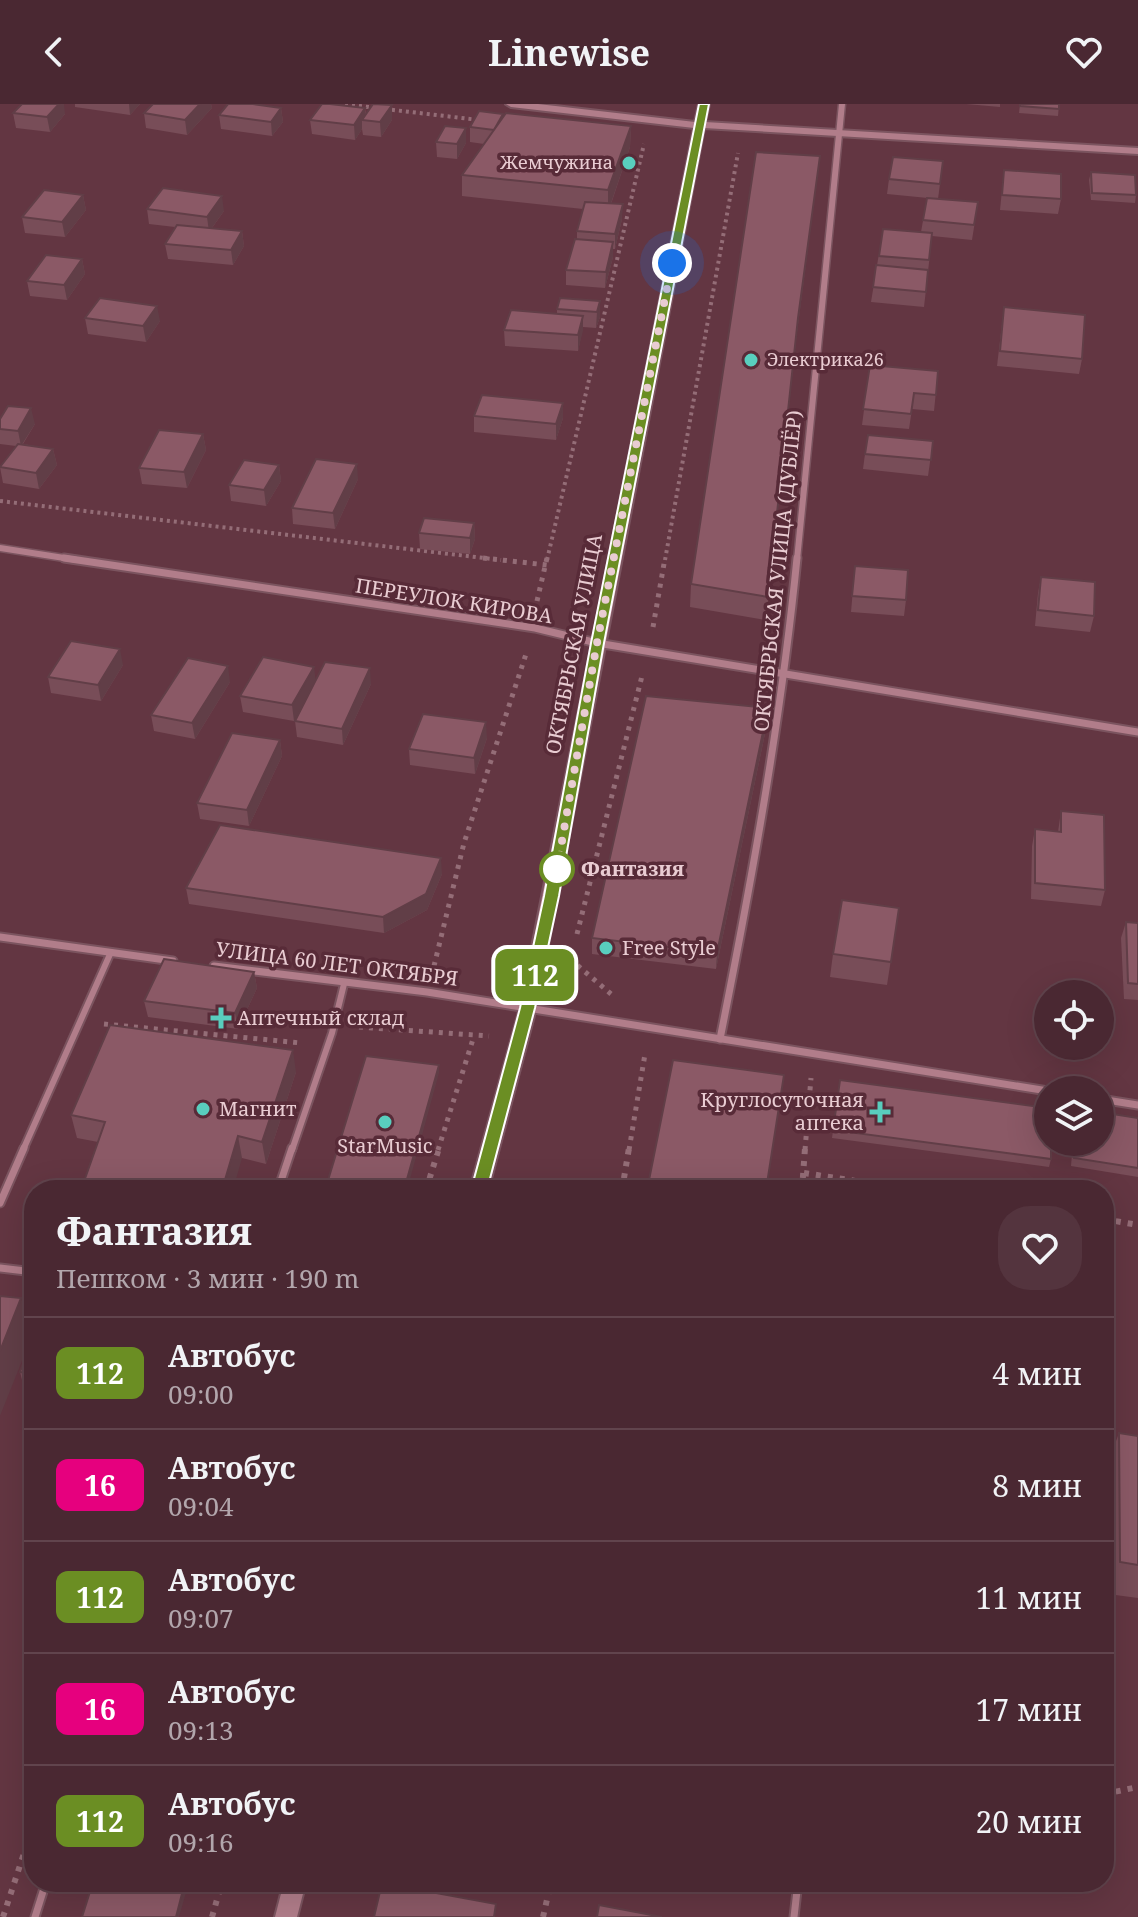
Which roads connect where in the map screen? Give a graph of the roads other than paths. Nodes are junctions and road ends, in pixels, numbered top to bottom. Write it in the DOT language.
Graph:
graph roads {
  1 [pos="511,104"];
  2 [pos="704,104"];
  3 [pos="842,104"];
  4 [pos="698,125"];
  5 [pos="840,133"];
  6 [pos="1138,151"];
  7 [pos="0,548"];
  8 [pos="597,643"];
  9 [pos="786,674"];
  10 [pos="1138,732"];
  11 [pos="0,937"];
  12 [pos="111,952"];
  13 [pos="188,963"];
  14 [pos="204,965"];
  15 [pos="344,984"];
  16 [pos="528,1008"];
  17 [pos="720,1039"];
  18 [pos="1034,1089"];
  19 [pos="1114,1101"];
  20 [pos="1138,1105"];
  21 [pos="281,1180"];
  22 [pos="482,1180"];
  23 [pos="0,1203"];
  24 [pos="0,1268"];
  25 [pos="24,1271"];
  26 [pos="43,1892"];
  27 [pos="292,1892"];
  28 [pos="797,1892"];
  29 [pos="35,1917"];
  30 [pos="286,1917"];
  31 [pos="794,1917"];
  1 -- 4 [label="main road"];
  2 -- 4 [label="main road, ОКТЯБРЬСКАЯ УЛИЦА"];
  3 -- 5 [label="street, ОКТЯБРЬСКАЯ УЛИЦА (ДУБЛЁР)"];
  4 -- 5 [label="main road"];
  4 -- 8 [label="main road, ОКТЯБРЬСКАЯ УЛИЦА"];
  5 -- 6 [label="main road"];
  5 -- 9 [label="street, ОКТЯБРЬСКАЯ УЛИЦА (ДУБЛЁР)"];
  7 -- 8 [label="street, ПЕРЕУЛОК КИРОВА"];
  8 -- 9 [label="street, ПЕРЕУЛОК КИРОВА"];
  8 -- 16 [label="main road, ОКТЯБРЬСКАЯ УЛИЦА"];
  9 -- 10 [label="street, ПЕРЕУЛОК КИРОВА"];
  9 -- 17 [label="street, ОКТЯБРЬСКАЯ УЛИЦА (ДУБЛЁР)"];
  11 -- 12 [label="street, УЛИЦА 60 ЛЕТ ОКТЯБРЯ"];
  12 -- 13 [label="street, УЛИЦА 60 ЛЕТ ОКТЯБРЯ"];
  12 -- 23 [label="lane"];
  14 -- 15 [label="street, УЛИЦА 60 ЛЕТ ОКТЯБРЯ"];
  15 -- 16 [label="street, УЛИЦА 60 ЛЕТ ОКТЯБРЯ"];
  15 -- 21 [label="lane"];
  16 -- 17 [label="street, УЛИЦА 60 ЛЕТ ОКТЯБРЯ"];
  16 -- 22 [label="main road, ОКТЯБРЬСКАЯ УЛИЦА"];
  17 -- 18 [label="street, УЛИЦА 60 ЛЕТ ОКТЯБРЯ"];
  19 -- 20 [label="street"];
  24 -- 25 [label="lane"];
  26 -- 29 [label="lane"];
  27 -- 30 [label="main road"];
  28 -- 31 [label="lane"];
}
